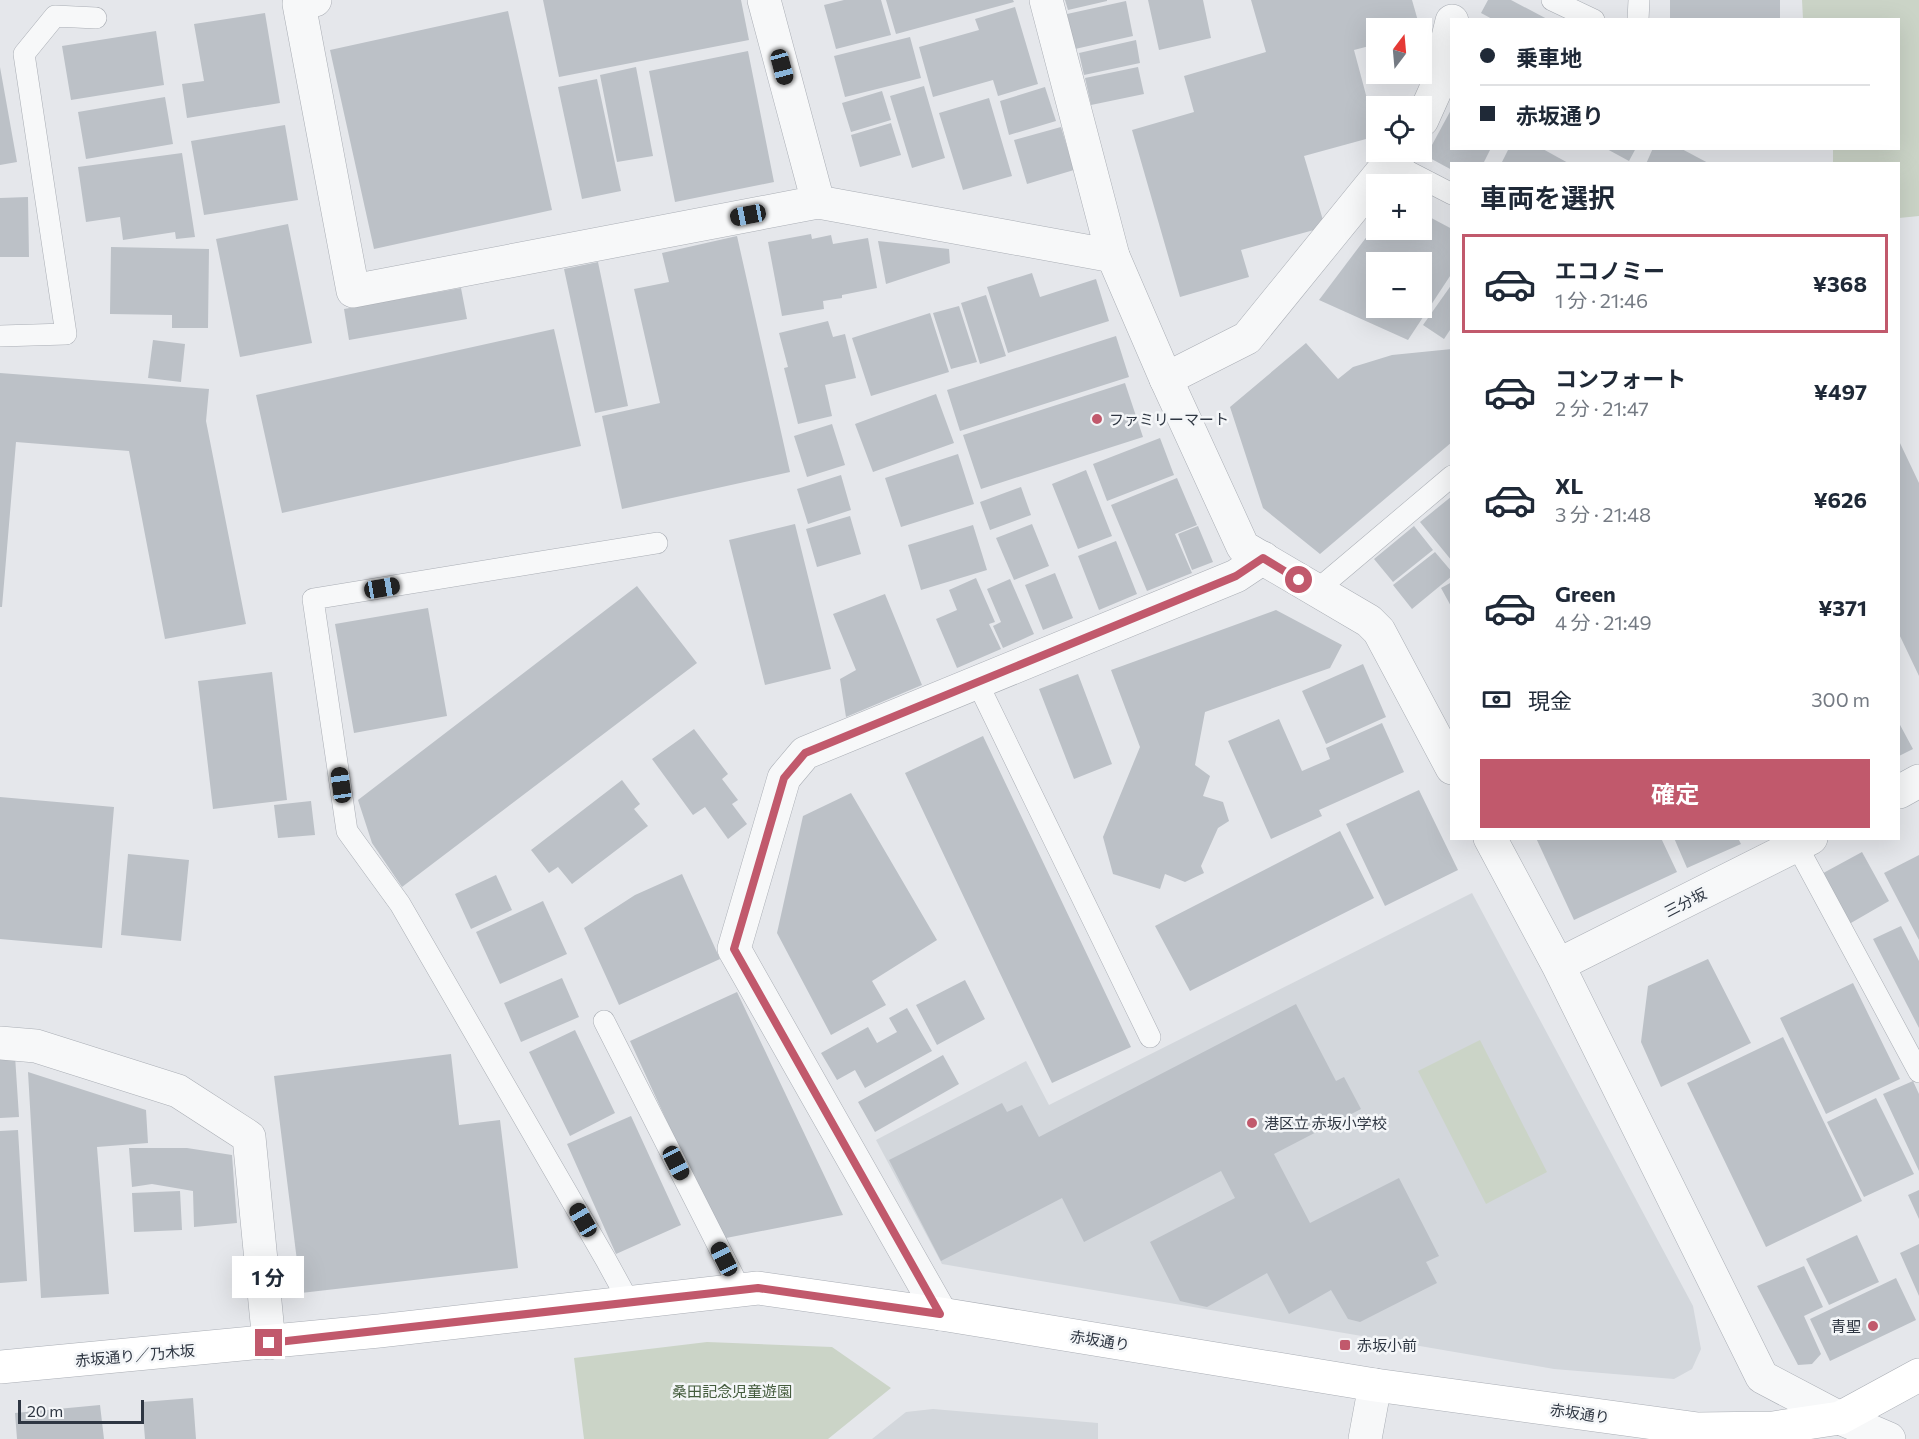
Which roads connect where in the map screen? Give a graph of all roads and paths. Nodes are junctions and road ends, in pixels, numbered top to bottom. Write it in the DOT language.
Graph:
graph roads {
  1 [pos="315,0"];
  2 [pos="764,0"];
  3 [pos="1046,0"];
  4 [pos="1457,0"];
  5 [pos="1552,0"];
  6 [pos="1639,0"];
  7 [pos="55,8"];
  8 [pos="96,18"];
  9 [pos="1452,18"];
  10 [pos="1590,18"];
  11 [pos="1638,18"];
  12 [pos="1450,29"];
  13 [pos="1432,99"];
  14 [pos="1391,162"];
  15 [pos="1403,162"];
  16 [pos="1450,193"];
  17 [pos="818,202"];
  18 [pos="1113,256"];
  19 [pos="0,336"];
  20 [pos="1166,379"];
  21 [pos="1450,478"];
  22 [pos="657,543"];
  23 [pos="1263,558"];
  24 [pos="1317,590"];
  25 [pos="978,684"];
  26 [pos="1450,764"];
  27 [pos="1919,781"];
  28 [pos="1900,791"];
  29 [pos="1491,840"];
  30 [pos="1804,842"];
  31 [pos="1558,965"];
  32 [pos="604,1021"];
  33 [pos="1150,1037"];
  34 [pos="0,1043"];
  35 [pos="1919,1072"];
  36 [pos="740,1289"];
  37 [pos="629,1302"];
  38 [pos="940,1314"];
  39 [pos="269,1343"];
  40 [pos="0,1367"];
  41 [pos="1919,1375"];
  42 [pos="1375,1385"];
  43 [pos="1840,1418"];
  44 [pos="1365,1439"];
  45 [pos="1889,1439"];
  1 -- 17 [label="street"];
  2 -- 17 [label="street"];
  3 -- 18 [label="street"];
  4 -- 9 [label="street"];
  5 -- 10 [label="lane"];
  6 -- 11 [label="lane"];
  7 -- 8 [label="lane"];
  7 -- 19 [label="lane"];
  12 -- 13 [label="street"];
  14 -- 20 [label="street"];
  15 -- 16 [label="lane"];
  17 -- 18 [label="street"];
  18 -- 20 [label="street"];
  20 -- 23 [label="street"];
  21 -- 24 [label="lane"];
  22 -- 37 [label="lane"];
  23 -- 24 [label="street"];
  23 -- 25 [label="street"];
  24 -- 26 [label="street"];
  25 -- 33 [label="lane"];
  25 -- 38 [label="street"];
  27 -- 28 [label="street"];
  29 -- 31 [label="street"];
  30 -- 31 [label="street, 三分坂"];
  30 -- 35 [label="lane"];
  31 -- 43 [label="street"];
  32 -- 36 [label="lane"];
  34 -- 39 [label="street"];
  36 -- 37 [label="main road, 赤坂通り"];
  36 -- 38 [label="main road, 赤坂通り"];
  37 -- 39 [label="main road, 赤坂通り"];
  38 -- 42 [label="main road, 赤坂通り"];
  39 -- 40 [label="main road, 赤坂通り／乃木坂"];
  41 -- 43 [label="main road, 赤坂通り"];
  42 -- 43 [label="main road, 赤坂通り"];
  42 -- 44 [label="street"];
  43 -- 45 [label="street"];
}
